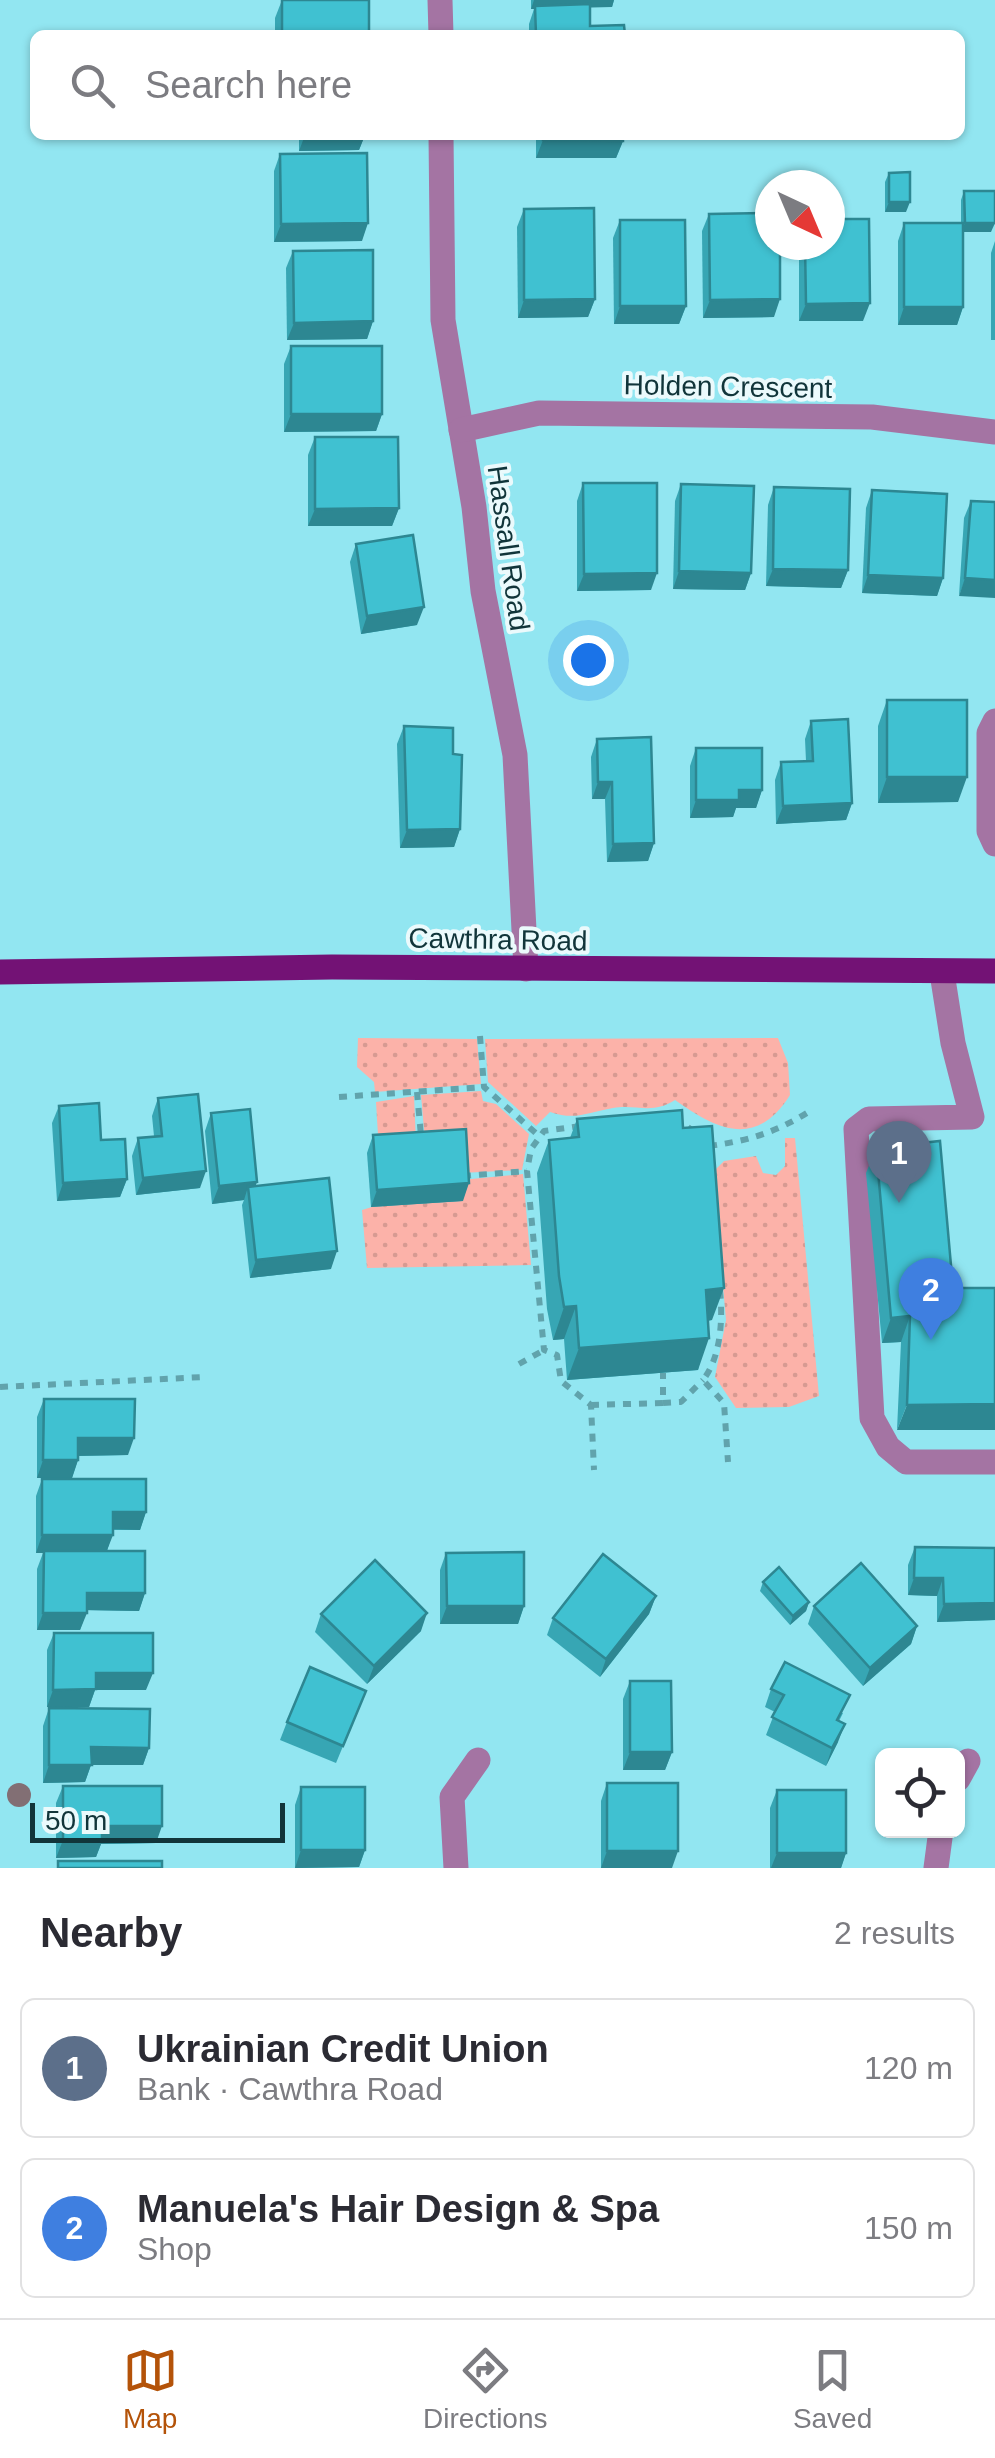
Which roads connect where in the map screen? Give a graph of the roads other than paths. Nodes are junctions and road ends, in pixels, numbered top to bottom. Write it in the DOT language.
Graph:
graph roads {
  1 [pos="440,0"];
  2 [pos="440,30"];
  3 [pos="441,140"];
  4 [pos="462,430"];
  5 [pos="995,432"];
  6 [pos="995,722"];
  7 [pos="995,844"];
  8 [pos="526,968"];
  9 [pos="0,972"];
  10 [pos="995,972"];
  11 [pos="942,973"];
  12 [pos="995,1462"];
  13 [pos="478,1760"];
  14 [pos="940,1838"];
  15 [pos="456,1868"];
  16 [pos="936,1868"];
  1 -- 2 [label="street"];
  3 -- 4 [label="street, Hassall Road"];
  4 -- 5 [label="street, Holden Crescent"];
  4 -- 8 [label="street, Hassall Road"];
  6 -- 7 [label="street"];
  8 -- 9 [label="main road, Cawthra Road"];
  8 -- 11 [label="main road, Cawthra Road"];
  10 -- 11 [label="main road, Cawthra Road"];
  11 -- 12 [label="street"];
  13 -- 15 [label="street"];
  14 -- 16 [label="street"];
}
